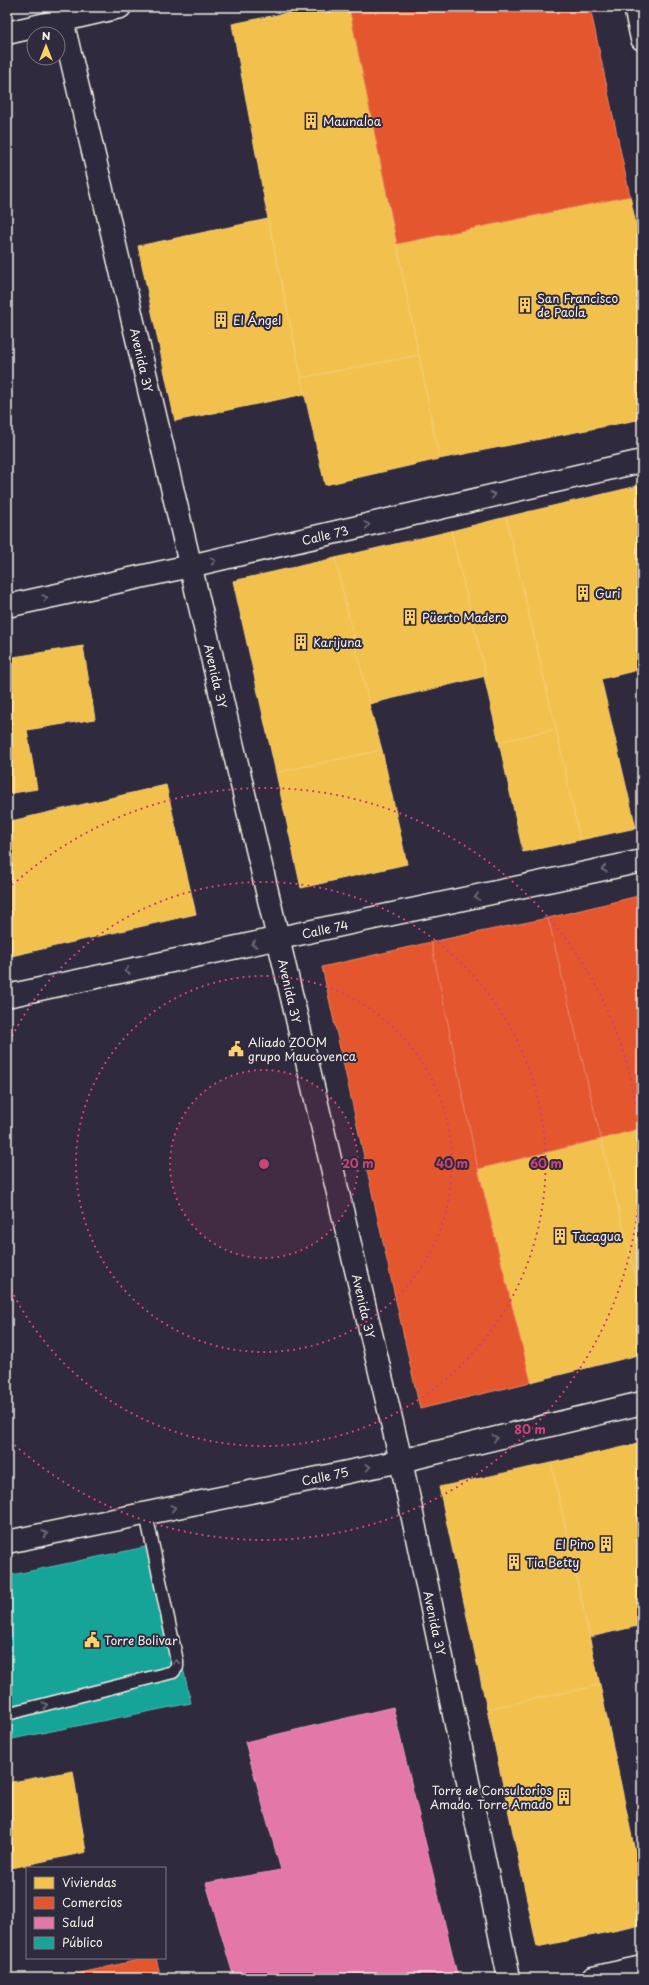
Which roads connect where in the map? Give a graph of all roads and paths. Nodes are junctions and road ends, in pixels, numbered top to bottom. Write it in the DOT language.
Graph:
graph roads {
  1 [pos="120,7"];
  2 [pos="635,7"];
  3 [pos="60,13"];
  4 [pos="7,33"];
  5 [pos="642,39"];
  6 [pos="642,461"];
  7 [pos="190,566"];
  8 [pos="7,606"];
  9 [pos="642,861"];
  10 [pos="278,939"];
  11 [pos="7,996"];
  12 [pos="642,1403"];
  13 [pos="401,1461"];
  14 [pos="146,1514"];
  15 [pos="7,1542"];
  16 [pos="7,1714"];
  17 [pos="642,1966"];
  18 [pos="509,1978"];
  19 [pos="592,1978"];
  1 -- 3 [label="street"];
  2 -- 5 [label="street"];
  3 -- 4 [label="street"];
  3 -- 7 [label="street, Avenida 3Y"];
  7 -- 6 [label="street, Calle 73, one-way"];
  8 -- 7 [label="street, Calle 73, one-way"];
  7 -- 10 [label="street, Avenida 3Y"];
  9 -- 10 [label="street, Calle 74, one-way"];
  10 -- 11 [label="street, Calle 74, one-way"];
  10 -- 13 [label="street, Avenida 3Y"];
  13 -- 12 [label="street, Calle 75, one-way"];
  14 -- 13 [label="street, Calle 75, one-way"];
  13 -- 18 [label="street, Avenida 3Y"];
  15 -- 14 [label="street, Calle 75, one-way"];
  16 -- 14 [label="lane, one-way"];
  17 -- 19 [label="street"];
}
